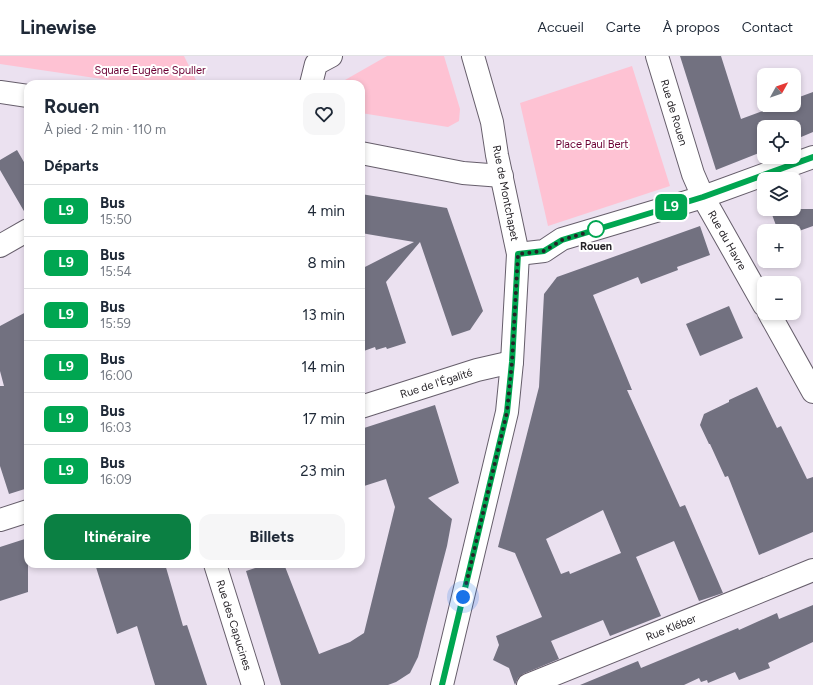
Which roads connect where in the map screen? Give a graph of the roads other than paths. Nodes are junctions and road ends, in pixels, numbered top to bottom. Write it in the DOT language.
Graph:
graph roads {
  1 [pos="331,56"];
  2 [pos="473,56"];
  3 [pos="658,60"];
  4 [pos="312,80"];
  5 [pos="0,92"];
  6 [pos="24,95"];
  7 [pos="365,154"];
  8 [pos="813,157"];
  9 [pos="502,176"];
  10 [pos="703,197"];
  11 [pos="24,232"];
  12 [pos="0,246"];
  13 [pos="518,254"];
  14 [pos="757,293"];
  15 [pos="773,320"];
  16 [pos="512,362"];
  17 [pos="813,392"];
  18 [pos="365,406"];
  19 [pos="24,513"];
  20 [pos="0,520"];
  21 [pos="217,568"];
  22 [pos="813,570"];
  23 [pos="253,685"];
  24 [pos="442,685"];
  25 [pos="528,685"];
  1 -- 4 [label="street"];
  2 -- 9 [label="street, Rue de Montchapet"];
  3 -- 10 [label="street, Rue de Rouen"];
  5 -- 6 [label="street"];
  7 -- 9 [label="street"];
  8 -- 10 [label="street"];
  9 -- 13 [label="street, Rue de Montchapet"];
  10 -- 13 [label="street"];
  10 -- 14 [label="street, Rue du Havre"];
  11 -- 12 [label="street"];
  13 -- 16 [label="street, Rue de Montchapet"];
  15 -- 17 [label="street"];
  16 -- 18 [label="street, Rue de l'Égalité"];
  16 -- 24 [label="street, Rue de Montchapet"];
  19 -- 20 [label="street"];
  21 -- 23 [label="street, Rue des Capucines"];
  22 -- 25 [label="street, Rue Kléber"];
}
